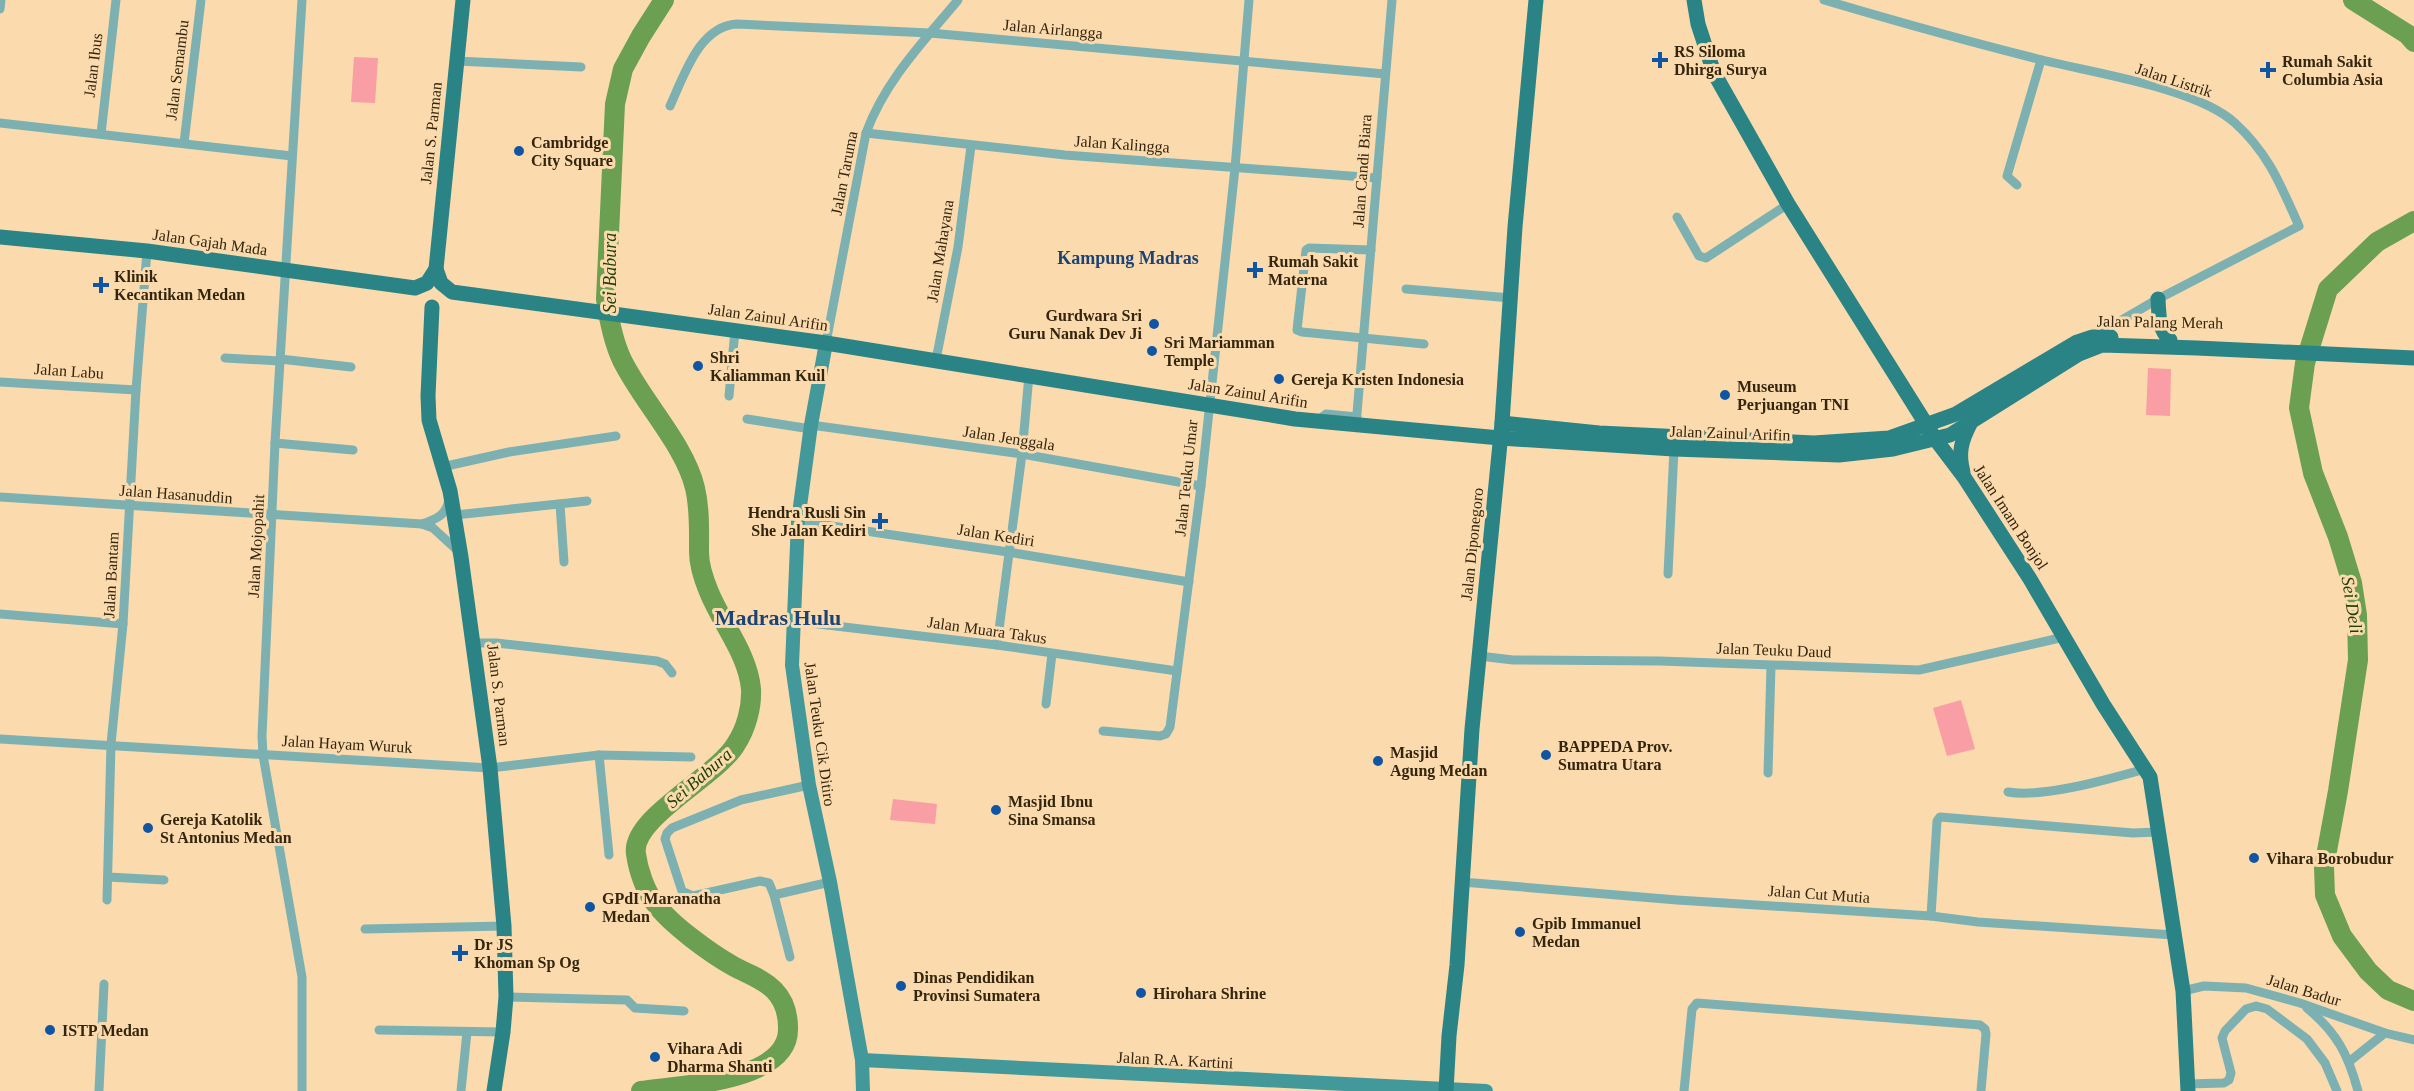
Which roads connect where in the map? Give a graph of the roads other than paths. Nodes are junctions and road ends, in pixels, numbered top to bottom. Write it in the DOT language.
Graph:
graph roads {
  1 [pos="1,0"];
  2 [pos="116,0"];
  3 [pos="201,0"];
  4 [pos="302,0"];
  5 [pos="463,0"];
  6 [pos="958,0"];
  7 [pos="1249,0"];
  8 [pos="1392,0"];
  9 [pos="1536,0"];
  10 [pos="1694,0"];
  11 [pos="1824,0"];
  12 [pos="0,9"];
  13 [pos="930,33"];
  14 [pos="2041,60"];
  15 [pos="456,61"];
  16 [pos="1244,62"];
  17 [pos="581,67"];
  18 [pos="1385,74"];
  19 [pos="670,105"];
  20 [pos="0,123"];
  21 [pos="866,133"];
  22 [pos="101,134"];
  23 [pos="184,143"];
  24 [pos="970,146"];
  25 [pos="292,156"];
  26 [pos="1235,168"];
  27 [pos="1377,178"];
  28 [pos="2017,185"];
  29 [pos="1788,204"];
  30 [pos="1677,217"];
  31 [pos="0,237"];
  32 [pos="1371,250"];
  33 [pos="147,251"];
  34 [pos="436,269"];
  35 [pos="286,270"];
  36 [pos="415,288"];
  37 [pos="1406,289"];
  38 [pos="452,292"];
  39 [pos="1511,298"];
  40 [pos="2158,299"];
  41 [pos="432,307"];
  42 [pos="735,330"];
  43 [pos="2092,338"];
  44 [pos="1364,339"];
  45 [pos="2170,340"];
  46 [pos="826,343"];
  47 [pos="1424,344"];
  48 [pos="2264,347"];
  49 [pos="2414,349"];
  50 [pos="2357,352"];
  51 [pos="225,358"];
  52 [pos="2414,358"];
  53 [pos="280,360"];
  54 [pos="936,360"];
  55 [pos="351,367"];
  56 [pos="1029,375"];
  57 [pos="0,382"];
  58 [pos="136,390"];
  59 [pos="729,396"];
  60 [pos="1208,405"];
  61 [pos="747,418"];
  62 [pos="1356,421"];
  63 [pos="1970,424"];
  64 [pos="1927,426"];
  65 [pos="811,427"];
  66 [pos="1501,430"];
  67 [pos="616,436"];
  68 [pos="1936,440"];
  69 [pos="275,443"];
  70 [pos="1700,444"];
  71 [pos="1674,449"];
  72 [pos="353,450"];
  73 [pos="1022,454"];
  74 [pos="442,467"];
  75 [pos="1964,477"];
  76 [pos="1201,486"];
  77 [pos="450,491"];
  78 [pos="0,497"];
  79 [pos="587,501"];
  80 [pos="560,504"];
  81 [pos="130,506"];
  82 [pos="273,515"];
  83 [pos="455,515"];
  84 [pos="798,521"];
  85 [pos="422,524"];
  86 [pos="1008,552"];
  87 [pos="461,557"];
  88 [pos="564,562"];
  89 [pos="1668,574"];
  90 [pos="1189,582"];
  91 [pos="0,614"];
  92 [pos="793,621"];
  93 [pos="123,624"];
  94 [pos="2064,637"];
  95 [pos="474,643"];
  96 [pos="997,645"];
  97 [pos="1052,654"];
  98 [pos="1479,657"];
  99 [pos="1771,666"];
  100 [pos="1177,671"];
  101 [pos="672,673"];
  102 [pos="1046,704"];
  103 [pos="1103,731"];
  104 [pos="0,739"];
  105 [pos="111,744"];
  106 [pos="263,755"];
  107 [pos="599,755"];
  108 [pos="691,757"];
  109 [pos="490,768"];
  110 [pos="2145,769"];
  111 [pos="1768,773"];
  112 [pos="809,785"];
  113 [pos="2008,792"];
  114 [pos="2158,832"];
  115 [pos="609,855"];
  116 [pos="108,877"];
  117 [pos="164,880"];
  118 [pos="830,882"];
  119 [pos="1462,882"];
  120 [pos="774,895"];
  121 [pos="107,900"];
  122 [pos="1931,916"];
  123 [pos="504,926"];
  124 [pos="365,929"];
  125 [pos="2174,935"];
  126 [pos="790,957"];
  127 [pos="104,984"];
  128 [pos="2183,991"];
  129 [pos="506,997"];
  130 [pos="2300,1003"];
  131 [pos="684,1011"];
  132 [pos="379,1030"];
  133 [pos="467,1032"];
  134 [pos="503,1032"];
  135 [pos="2385,1033"];
  136 [pos="2414,1040"];
  137 [pos="862,1060"];
  138 [pos="2350,1061"];
  139 [pos="2187,1087"];
  140 [pos="1446,1090"];
  141 [pos="99,1091"];
  142 [pos="302,1091"];
  143 [pos="461,1091"];
  144 [pos="494,1091"];
  145 [pos="863,1091"];
  146 [pos="1486,1091"];
  147 [pos="1684,1091"];
  148 [pos="1981,1091"];
  149 [pos="2337,1091"];
  150 [pos="2358,1091"];
  1 -- 12 [label="street"];
  2 -- 22 [label="street, Jalan Ibus"];
  3 -- 23 [label="street, Jalan Semambu"];
  4 -- 25 [label="street, Jalan Mojopahit"];
  5 -- 15 [label="main road, Jalan S. Parman"];
  6 -- 13 [label="street, Jalan Taruma"];
  7 -- 16 [label="street, Jalan Teuku Umar"];
  8 -- 18 [label="street, Jalan Candi Biara"];
  9 -- 39 [label="main road, Jalan Diponegoro"];
  10 -- 29 [label="main road, Jalan Imam Bonjol"];
  11 -- 14 [label="street, Jalan Listrik"];
  13 -- 16 [label="street, Jalan Airlangga"];
  13 -- 19 [label="street, Jalan Airlangga"];
  13 -- 21 [label="street, Jalan Taruma"];
  14 -- 28 [label="street"];
  14 -- 40 [label="street, Jalan Listrik"];
  15 -- 17 [label="street"];
  15 -- 34 [label="main road, Jalan S. Parman"];
  16 -- 18 [label="street, Jalan Airlangga"];
  16 -- 26 [label="street, Jalan Teuku Umar"];
  18 -- 27 [label="street, Jalan Candi Biara"];
  20 -- 22 [label="street"];
  21 -- 24 [label="street, Jalan Kalingga"];
  21 -- 46 [label="street, Jalan Taruma"];
  22 -- 23 [label="street"];
  23 -- 25 [label="street"];
  24 -- 26 [label="street, Jalan Kalingga"];
  24 -- 54 [label="street, Jalan Mahayana"];
  25 -- 35 [label="street, Jalan Mojopahit"];
  26 -- 27 [label="street, Jalan Kalingga"];
  26 -- 60 [label="street, Jalan Teuku Umar"];
  27 -- 32 [label="street, Jalan Candi Biara"];
  29 -- 30 [label="street"];
  29 -- 64 [label="main road, Jalan Imam Bonjol"];
  31 -- 33 [label="main road, Jalan Gajah Mada"];
  32 -- 44 [label="street, Jalan Candi Biara"];
  32 -- 44 [label="street"];
  33 -- 35 [label="main road, Jalan Gajah Mada"];
  33 -- 58 [label="street, Jalan Bantam"];
  34 -- 36 [label="main road"];
  34 -- 38 [label="main road"];
  35 -- 36 [label="main road, Jalan Gajah Mada"];
  35 -- 53 [label="street, Jalan Mojopahit"];
  36 -- 41 [label="main road"];
  37 -- 39 [label="street"];
  38 -- 41 [label="main road"];
  38 -- 42 [label="main road, Jalan Zainul Arifin"];
  39 -- 66 [label="main road, Jalan Diponegoro"];
  40 -- 43 [label="street, Jalan Listrik"];
  40 -- 45 [label="main road"];
  41 -- 74 [label="main road, Jalan S. Parman"];
  42 -- 46 [label="main road, Jalan Zainul Arifin"];
  42 -- 59 [label="street"];
  43 -- 45 [label="main road, Jalan Palang Merah"];
  43 -- 64 [label="main road, Jalan Palang Merah"];
  44 -- 47 [label="street"];
  44 -- 62 [label="street, Jalan Candi Biara"];
  45 -- 48 [label="main road, Jalan Palang Merah"];
  46 -- 54 [label="main road, Jalan Zainul Arifin"];
  46 -- 65 [label="street, Jalan Teuku Cik Ditiro"];
  48 -- 50 [label="main road, Jalan Palang Merah"];
  48 -- 63 [label="main road, Jalan Palang Merah"];
  49 -- 50 [label="main road, Jalan Palang Merah"];
  50 -- 52 [label="main road, Jalan Palang Merah"];
  51 -- 53 [label="street"];
  53 -- 55 [label="street"];
  53 -- 69 [label="street, Jalan Mojopahit"];
  54 -- 56 [label="main road, Jalan Zainul Arifin"];
  56 -- 60 [label="main road, Jalan Zainul Arifin"];
  56 -- 73 [label="street"];
  57 -- 58 [label="street, Jalan Labu"];
  58 -- 81 [label="street, Jalan Bantam"];
  60 -- 62 [label="main road, Jalan Zainul Arifin"];
  60 -- 76 [label="street, Jalan Teuku Umar"];
  61 -- 65 [label="street, Jalan Jenggala"];
  62 -- 66 [label="main road, Jalan Zainul Arifin"];
  63 -- 68 [label="main road, Jalan Palang Merah"];
  63 -- 75 [label="main road"];
  64 -- 68 [label="main road, Jalan Imam Bonjol"];
  64 -- 70 [label="main road, Jalan Zainul Arifin"];
  65 -- 73 [label="street, Jalan Jenggala"];
  65 -- 84 [label="street, Jalan Teuku Cik Ditiro"];
  66 -- 70 [label="main road, Jalan Zainul Arifin"];
  66 -- 71 [label="main road, Jalan Zainul Arifin"];
  66 -- 98 [label="main road, Jalan Diponegoro"];
  67 -- 74 [label="street"];
  68 -- 70 [label="main road, Jalan Zainul Arifin"];
  68 -- 75 [label="main road, Jalan Imam Bonjol"];
  69 -- 72 [label="street"];
  69 -- 82 [label="street, Jalan Mojopahit"];
  70 -- 71 [label="main road, Jalan Zainul Arifin"];
  71 -- 89 [label="street"];
  73 -- 76 [label="street, Jalan Jenggala"];
  73 -- 86 [label="street"];
  74 -- 77 [label="main road, Jalan S. Parman"];
  75 -- 94 [label="main road, Jalan Imam Bonjol"];
  76 -- 90 [label="street, Jalan Teuku Umar"];
  77 -- 83 [label="main road, Jalan S. Parman"];
  77 -- 85 [label="street"];
  78 -- 81 [label="street, Jalan Hasanuddin"];
  79 -- 80 [label="street"];
  80 -- 83 [label="street"];
  80 -- 88 [label="street"];
  81 -- 82 [label="street, Jalan Hasanuddin"];
  81 -- 93 [label="street, Jalan Bantam"];
  82 -- 85 [label="street, Jalan Hasanuddin"];
  82 -- 106 [label="street, Jalan Mojopahit"];
  83 -- 87 [label="main road, Jalan S. Parman"];
  84 -- 86 [label="street, Jalan Kediri"];
  84 -- 92 [label="street, Jalan Teuku Cik Ditiro"];
  85 -- 87 [label="street, Jalan Hasanuddin"];
  86 -- 90 [label="street, Jalan Kediri"];
  86 -- 96 [label="street"];
  87 -- 95 [label="main road, Jalan S. Parman"];
  90 -- 100 [label="street, Jalan Teuku Umar"];
  91 -- 93 [label="street"];
  92 -- 96 [label="street, Jalan Muara Takus"];
  92 -- 112 [label="street, Jalan Teuku Cik Ditiro"];
  93 -- 105 [label="street, Jalan Bantam"];
  94 -- 99 [label="street, Jalan Teuku Daud"];
  94 -- 110 [label="main road, Jalan Imam Bonjol"];
  95 -- 101 [label="street"];
  95 -- 109 [label="main road, Jalan S. Parman"];
  96 -- 97 [label="street, Jalan Muara Takus"];
  97 -- 100 [label="street, Jalan Muara Takus"];
  97 -- 102 [label="street"];
  98 -- 99 [label="street, Jalan Teuku Daud"];
  98 -- 119 [label="main road, Jalan Diponegoro"];
  99 -- 111 [label="street"];
  100 -- 103 [label="street, Jalan Teuku Umar"];
  104 -- 105 [label="street, Jalan Hayam Wuruk"];
  105 -- 106 [label="street, Jalan Hayam Wuruk"];
  105 -- 116 [label="street, Jalan Bantam"];
  106 -- 109 [label="street, Jalan Hayam Wuruk"];
  106 -- 142 [label="street, Jalan Mojopahit"];
  107 -- 108 [label="street, Jalan Hayam Wuruk"];
  107 -- 109 [label="street, Jalan Hayam Wuruk"];
  107 -- 115 [label="street"];
  109 -- 123 [label="main road, Jalan S. Parman"];
  110 -- 113 [label="street"];
  110 -- 114 [label="main road, Jalan Imam Bonjol"];
  112 -- 118 [label="street, Jalan Teuku Cik Ditiro"];
  112 -- 120 [label="street"];
  114 -- 122 [label="street"];
  114 -- 125 [label="main road, Jalan Imam Bonjol"];
  116 -- 117 [label="street"];
  116 -- 121 [label="street, Jalan Bantam"];
  118 -- 120 [label="street"];
  118 -- 137 [label="street, Jalan Teuku Cik Ditiro"];
  119 -- 122 [label="street, Jalan Cut Mutia"];
  119 -- 140 [label="main road, Jalan Diponegoro"];
  120 -- 126 [label="street"];
  122 -- 125 [label="street, Jalan Cut Mutia"];
  123 -- 124 [label="street"];
  123 -- 129 [label="main road, Jalan S. Parman"];
  125 -- 128 [label="main road, Jalan Imam Bonjol"];
  127 -- 141 [label="street"];
  128 -- 130 [label="street, Jalan Badur"];
  128 -- 139 [label="main road, Jalan Imam Bonjol"];
  129 -- 131 [label="street"];
  129 -- 134 [label="main road, Jalan S. Parman"];
  130 -- 135 [label="street, Jalan Badur"];
  130 -- 138 [label="street"];
  132 -- 133 [label="street"];
  133 -- 134 [label="street"];
  133 -- 143 [label="street"];
  134 -- 144 [label="main road, Jalan S. Parman"];
  135 -- 136 [label="street, Jalan Badur"];
  135 -- 138 [label="street"];
  137 -- 140 [label="street, Jalan R.A. Kartini"];
  137 -- 145 [label="street, Jalan Teuku Cik Ditiro"];
  138 -- 150 [label="street"];
  139 -- 149 [label="street"];
  140 -- 146 [label="street, Jalan R.A. Kartini"];
  147 -- 148 [label="street"];
}
